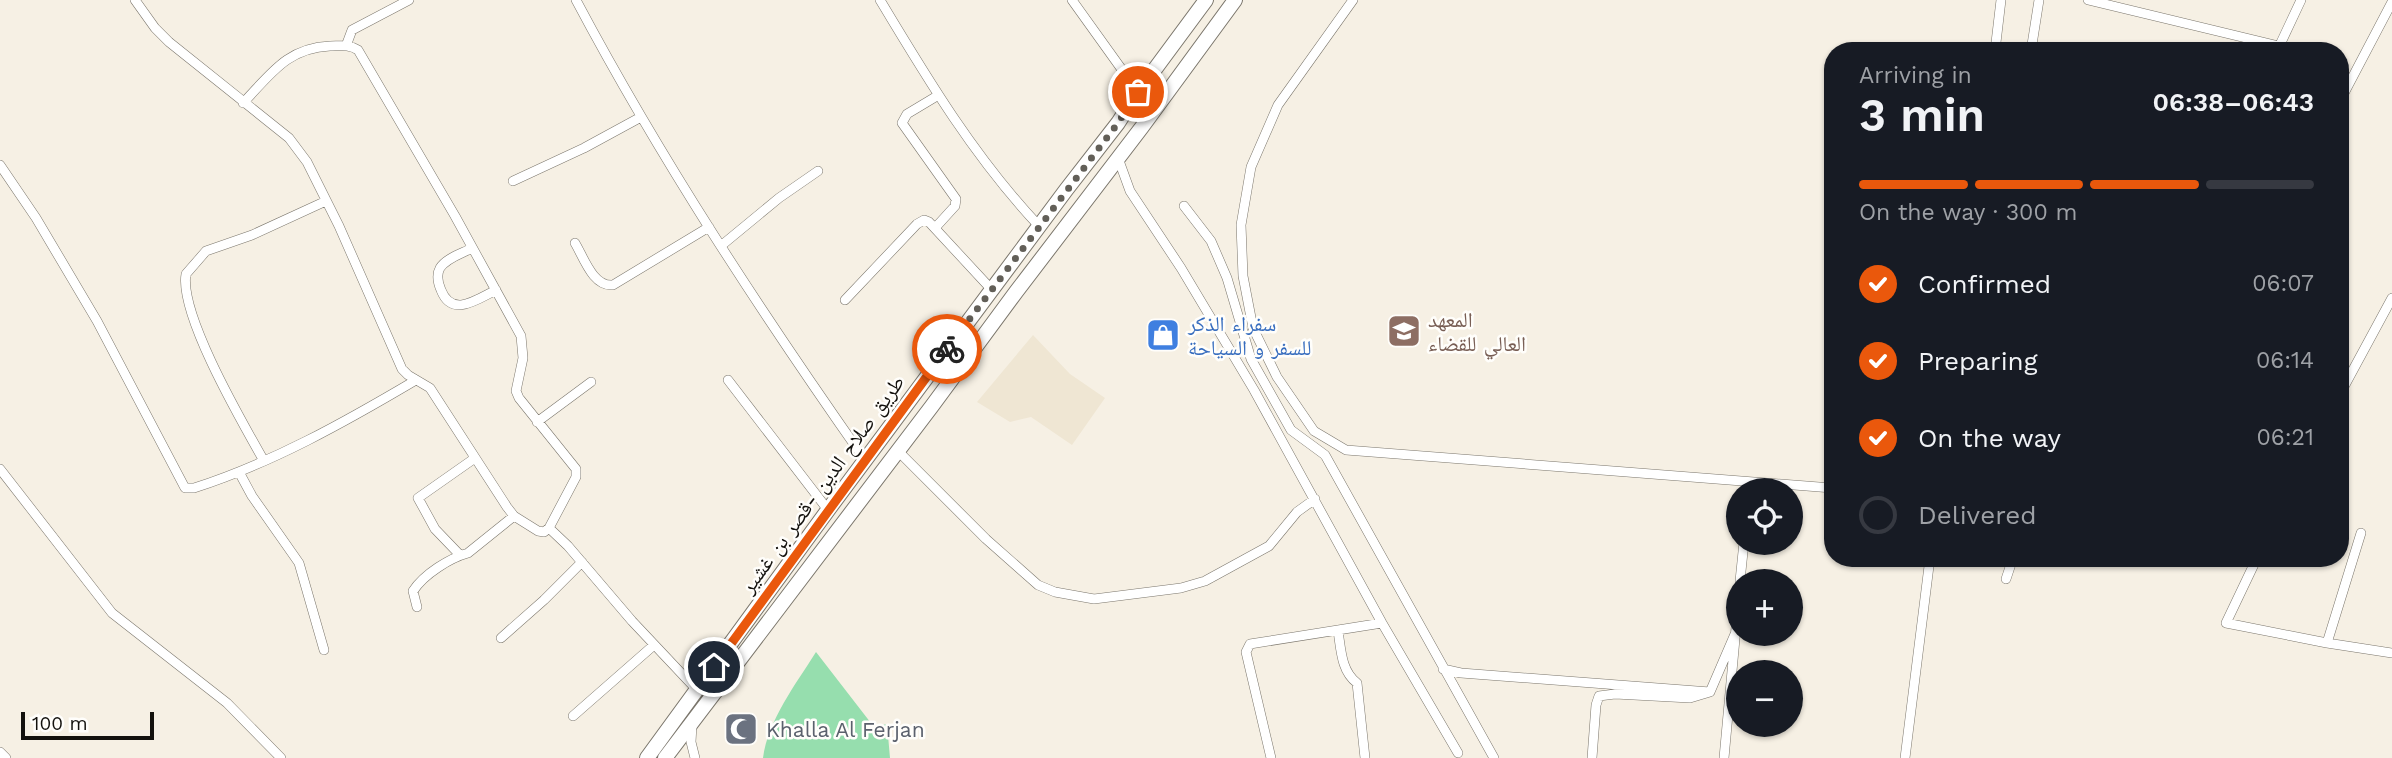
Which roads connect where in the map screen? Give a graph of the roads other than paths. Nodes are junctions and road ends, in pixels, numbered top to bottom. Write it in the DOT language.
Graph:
graph roads {
  1 [pos="135,0"];
  2 [pos="409,0"];
  3 [pos="576,0"];
  4 [pos="880,0"];
  5 [pos="1072,0"];
  6 [pos="1206,0"];
  7 [pos="1236,0"];
  8 [pos="1353,0"];
  9 [pos="2001,0"];
  10 [pos="2039,0"];
  11 [pos="2088,0"];
  12 [pos="2301,0"];
  13 [pos="2392,2"];
  14 [pos="1996,42"];
  15 [pos="2032,42"];
  16 [pos="2254,42"];
  17 [pos="2281,42"];
  18 [pos="346,46"];
  19 [pos="2349,84"];
  20 [pos="937,96"];
  21 [pos="1136,96"];
  22 [pos="243,103"];
  23 [pos="1153,111"];
  24 [pos="641,117"];
  25 [pos="1092,157"];
  26 [pos="1114,163"];
  27 [pos="0,166"];
  28 [pos="818,171"];
  29 [pos="513,181"];
  30 [pos="326,201"];
  31 [pos="1184,206"];
  32 [pos="1039,226"];
  33 [pos="709,228"];
  34 [pos="935,228"];
  35 [pos="575,243"];
  36 [pos="722,245"];
  37 [pos="472,248"];
  38 [pos="496,290"];
  39 [pos="992,290"];
  40 [pos="2392,298"];
  41 [pos="845,300"];
  42 [pos="2349,377"];
  43 [pos="416,380"];
  44 [pos="728,380"];
  45 [pos="591,383"];
  46 [pos="537,422"];
  47 [pos="898,451"];
  48 [pos="475,458"];
  49 [pos="865,460"];
  50 [pos="264,461"];
  51 [pos="0,469"];
  52 [pos="239,472"];
  53 [pos="1726,484"];
  54 [pos="1803,487"];
  55 [pos="1824,488"];
  56 [pos="1315,499"];
  57 [pos="828,510"];
  58 [pos="514,516"];
  59 [pos="549,528"];
  60 [pos="2361,533"];
  61 [pos="459,554"];
  62 [pos="582,562"];
  63 [pos="1929,567"];
  64 [pos="2011,567"];
  65 [pos="2253,567"];
  66 [pos="2006,579"];
  67 [pos="417,607"];
  68 [pos="1382,623"];
  69 [pos="1338,631"];
  70 [pos="501,638"];
  71 [pos="2327,643"];
  72 [pos="654,645"];
  73 [pos="1730,646"];
  74 [pos="1734,646"];
  75 [pos="324,650"];
  76 [pos="2392,653"];
  77 [pos="1443,669"];
  78 [pos="697,690"];
  79 [pos="1710,692"];
  80 [pos="573,716"];
  81 [pos="692,724"];
  82 [pos="0,752"];
  83 [pos="1458,753"];
  84 [pos="6,758"];
  85 [pos="281,758"];
  86 [pos="647,758"];
  87 [pos="665,758"];
  88 [pos="695,758"];
  89 [pos="1271,758"];
  90 [pos="1365,758"];
  91 [pos="1494,758"];
  92 [pos="1592,758"];
  93 [pos="1724,758"];
  94 [pos="1905,758"];
  1 -- 22 [label="street"];
  2 -- 18 [label="street"];
  3 -- 24 [label="street"];
  4 -- 20 [label="street"];
  5 -- 21 [label="street"];
  6 -- 21 [label="highway, طريق صلاح الدين -قصر بن غشير"];
  7 -- 23 [label="highway"];
  8 -- 53 [label="street"];
  9 -- 14 [label="street"];
  10 -- 15 [label="street"];
  11 -- 16 [label="street"];
  12 -- 17 [label="street"];
  13 -- 19 [label="street"];
  18 -- 22 [label="street"];
  18 -- 37 [label="street"];
  20 -- 32 [label="street"];
  20 -- 34 [label="street"];
  21 -- 23 [label="highway"];
  21 -- 25 [label="highway, طريق صلاح الدين -قصر بن غشير"];
  22 -- 30 [label="street"];
  23 -- 26 [label="highway"];
  24 -- 29 [label="street"];
  24 -- 33 [label="street"];
  25 -- 26 [label="highway"];
  25 -- 32 [label="highway, طريق صلاح الدين -قصر بن غشير"];
  26 -- 47 [label="highway"];
  26 -- 56 [label="street"];
  27 -- 52 [label="street"];
  28 -- 36 [label="street"];
  30 -- 43 [label="street"];
  30 -- 50 [label="street"];
  31 -- 77 [label="street"];
  32 -- 39 [label="highway, طريق صلاح الدين -قصر بن غشير"];
  33 -- 35 [label="street"];
  33 -- 36 [label="street"];
  34 -- 39 [label="street"];
  34 -- 41 [label="street"];
  36 -- 49 [label="street"];
  37 -- 38 [label="street"];
  37 -- 38 [label="street"];
  38 -- 46 [label="street"];
  39 -- 49 [label="highway, طريق صلاح الدين -قصر بن غشير"];
  40 -- 42 [label="street"];
  43 -- 48 [label="street"];
  43 -- 50 [label="street"];
  44 -- 57 [label="street"];
  45 -- 46 [label="street"];
  46 -- 59 [label="street"];
  47 -- 56 [label="street"];
  47 -- 81 [label="highway"];
  48 -- 58 [label="street"];
  48 -- 61 [label="street"];
  49 -- 57 [label="highway, طريق صلاح الدين -قصر بن غشير"];
  50 -- 52 [label="street"];
  51 -- 85 [label="street"];
  52 -- 75 [label="street"];
  54 -- 55 [label="street"];
  56 -- 68 [label="street"];
  57 -- 78 [label="highway, طريق صلاح الدين -قصر بن غشير"];
  58 -- 59 [label="street"];
  58 -- 61 [label="street"];
  59 -- 62 [label="street"];
  60 -- 71 [label="street"];
  61 -- 67 [label="street"];
  62 -- 70 [label="street"];
  62 -- 72 [label="street"];
  63 -- 94 [label="street"];
  64 -- 66 [label="street"];
  65 -- 71 [label="street"];
  68 -- 69 [label="street"];
  68 -- 83 [label="street"];
  69 -- 89 [label="street"];
  69 -- 90 [label="street"];
  71 -- 76 [label="street"];
  72 -- 78 [label="street"];
  72 -- 80 [label="street"];
  73 -- 79 [label="street"];
  74 -- 93 [label="street"];
  77 -- 79 [label="street"];
  77 -- 91 [label="street"];
  78 -- 86 [label="highway, طريق صلاح الدين -قصر بن غشير"];
  79 -- 92 [label="street"];
  81 -- 87 [label="highway"];
  81 -- 88 [label="street"];
  82 -- 84 [label="street"];
}
